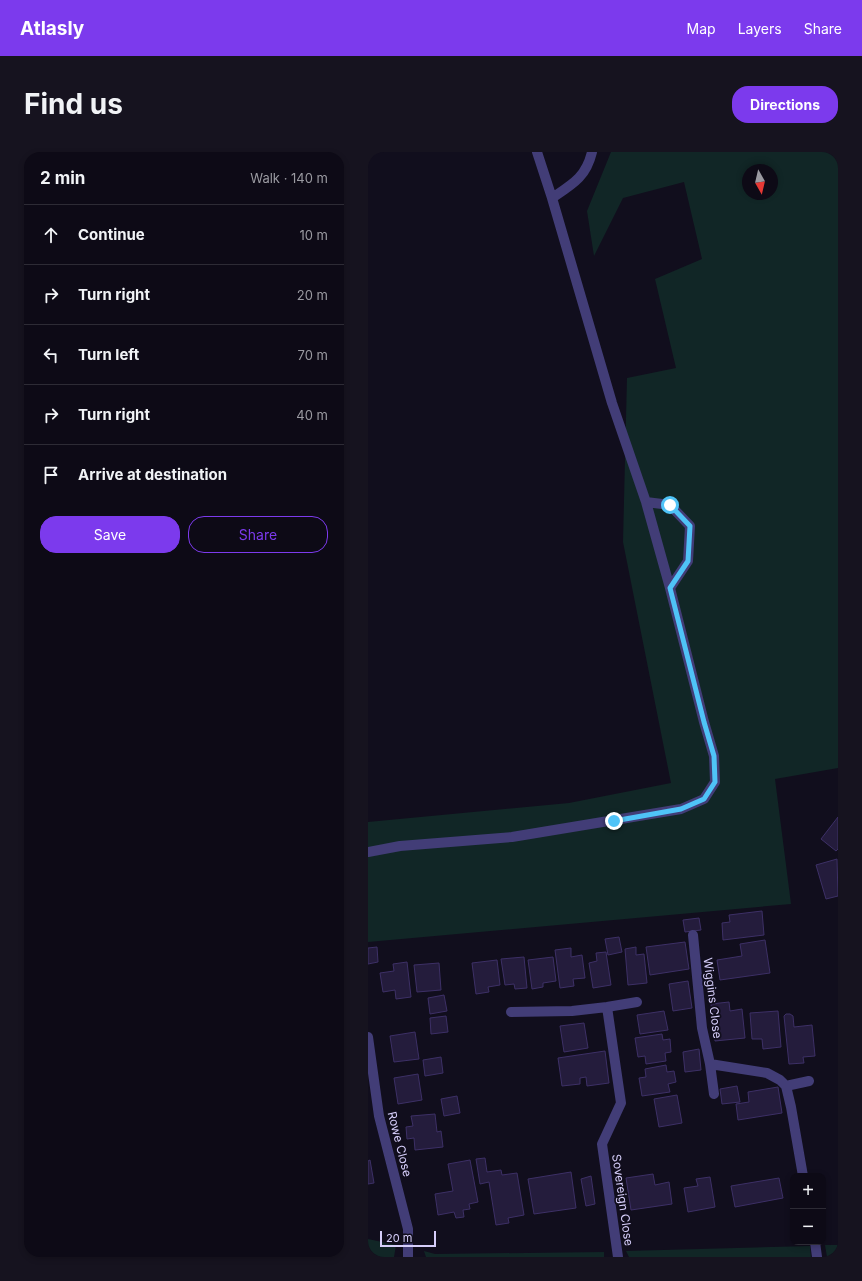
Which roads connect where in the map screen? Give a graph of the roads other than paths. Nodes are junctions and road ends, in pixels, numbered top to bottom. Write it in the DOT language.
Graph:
graph roads {
  1 [pos="537,152"];
  2 [pos="592,152"];
  3 [pos="552,198"];
  4 [pos="646,502"];
  5 [pos="670,588"];
  6 [pos="368,852"];
  7 [pos="692,935"];
  8 [pos="637,1002"];
  9 [pos="607,1007"];
  10 [pos="511,1012"];
  11 [pos="368,1036"];
  12 [pos="710,1064"];
  13 [pos="809,1082"];
  14 [pos="786,1086"];
  15 [pos="714,1094"];
  16 [pos="803,1173"];
  17 [pos="815,1245"];
  18 [pos="408,1257"];
  19 [pos="618,1257"];
  20 [pos="817,1257"];
  1 -- 3 [label="street"];
  2 -- 3 [label="street"];
  3 -- 4 [label="street"];
  4 -- 5 [label="street"];
  4 -- 5 [label="street"];
  5 -- 6 [label="street"];
  7 -- 12 [label="street, Wiggins Close"];
  8 -- 9 [label="street"];
  9 -- 10 [label="street"];
  9 -- 19 [label="street, Sovereign Close"];
  11 -- 18 [label="street, Rowe Close"];
  12 -- 14 [label="street"];
  12 -- 15 [label="street, Wiggins Close"];
  13 -- 14 [label="street"];
  14 -- 16 [label="street"];
  17 -- 20 [label="street"];
}
